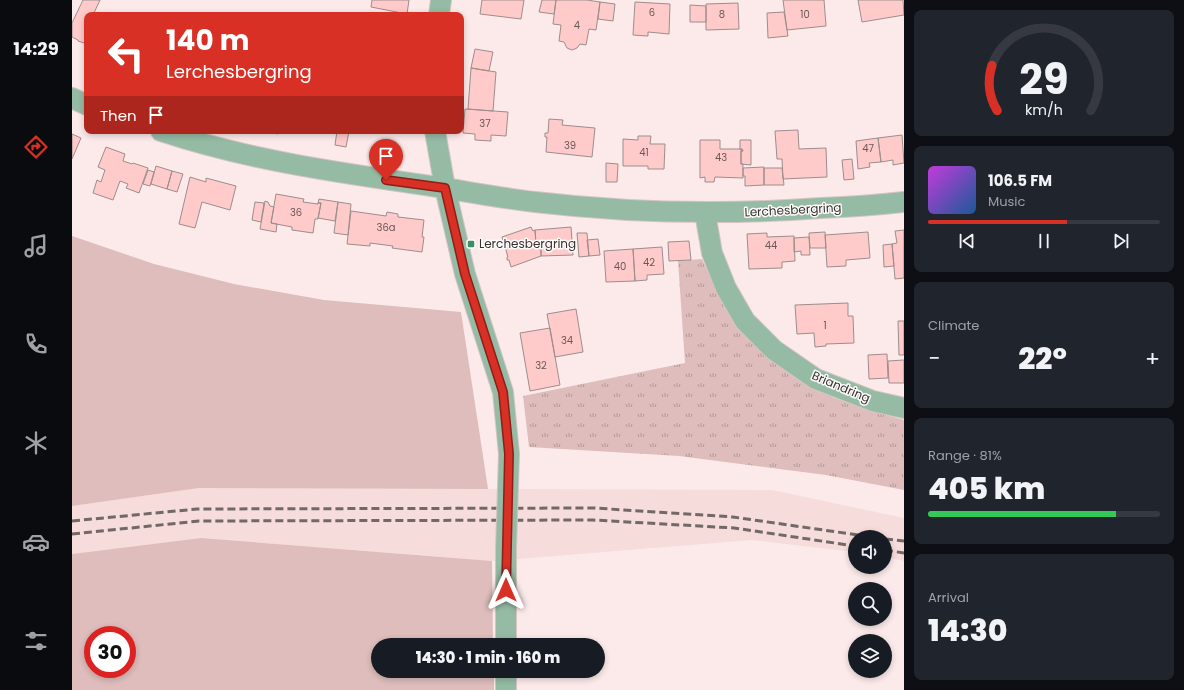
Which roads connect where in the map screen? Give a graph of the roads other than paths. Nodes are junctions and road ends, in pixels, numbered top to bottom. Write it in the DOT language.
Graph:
graph roads {
  1 [pos="441,0"];
  2 [pos="439,12"];
  3 [pos="72,98"];
  4 [pos="84,104"];
  5 [pos="170,134"];
  6 [pos="436,134"];
  7 [pos="445,188"];
  8 [pos="904,202"];
  9 [pos="705,213"];
  10 [pos="904,408"];
  11 [pos="506,638"];
  12 [pos="506,678"];
  13 [pos="506,690"];
  1 -- 2 [label="street"];
  3 -- 4 [label="street"];
  5 -- 7 [label="street, Lerchesbergring"];
  6 -- 7 [label="street"];
  7 -- 9 [label="street, Lerchesbergring"];
  7 -- 11 [label="street, bridge"];
  8 -- 9 [label="street, Lerchesbergring"];
  9 -- 10 [label="street, Briandring"];
  12 -- 13 [label="street"];
}
